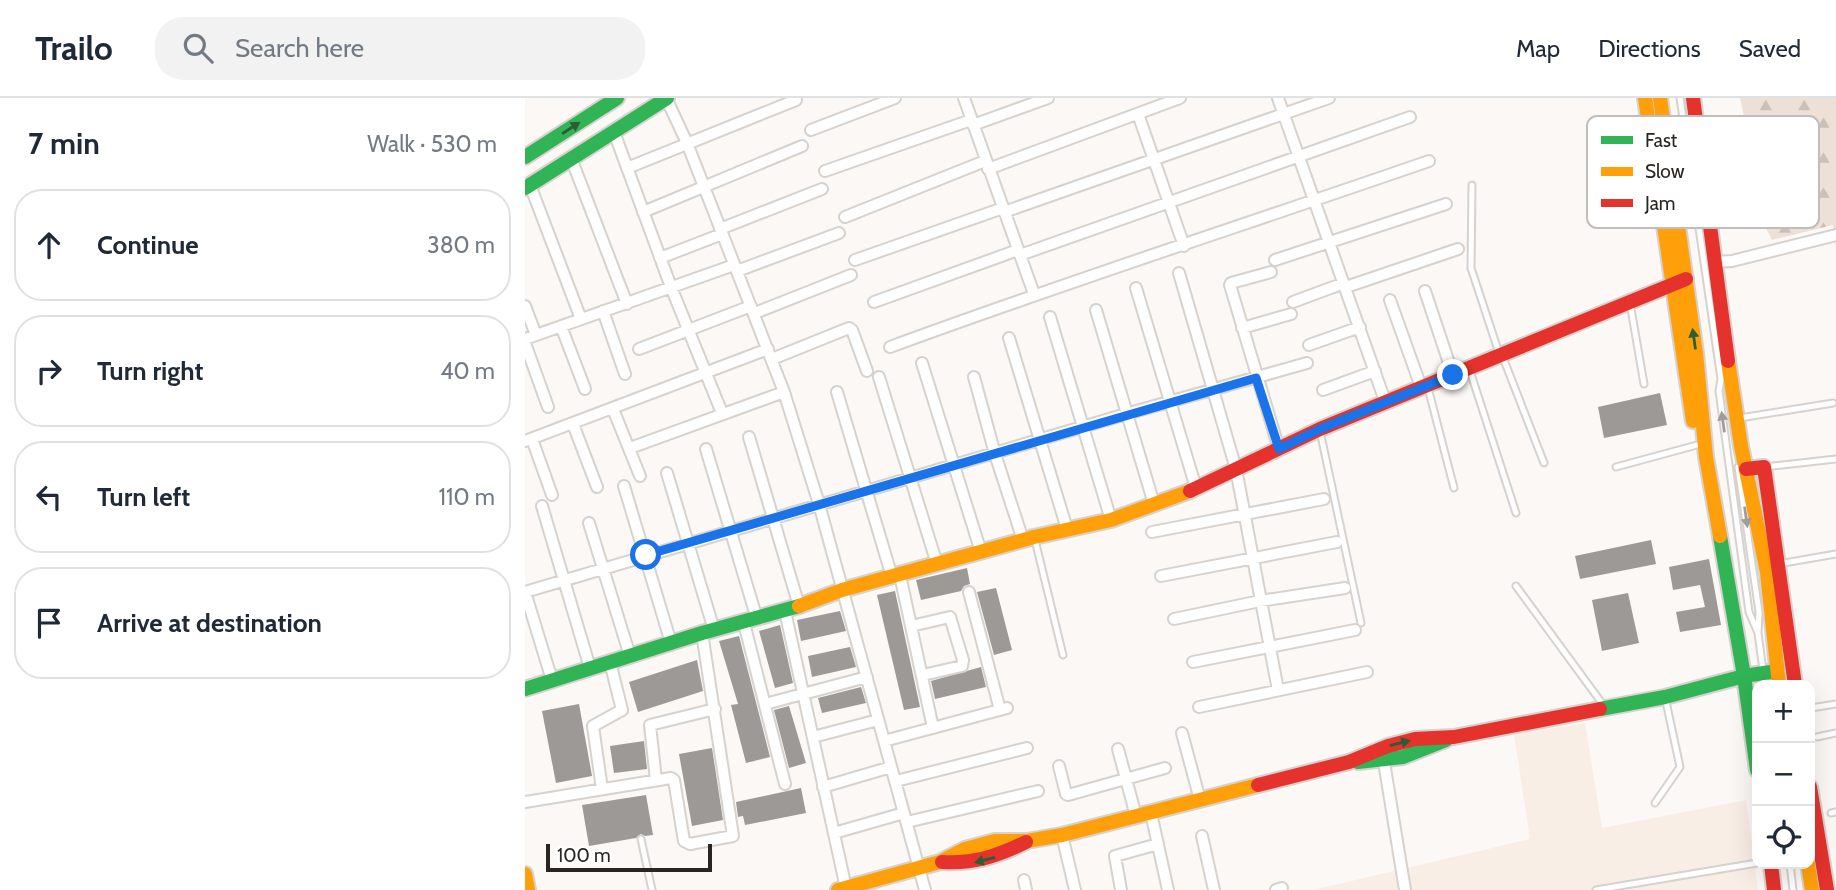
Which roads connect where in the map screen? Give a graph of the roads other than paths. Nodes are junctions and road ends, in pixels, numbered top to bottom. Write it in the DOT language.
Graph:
graph roads {
  1 [pos="617,98"];
  2 [pos="666,98"];
  3 [pos="895,98"];
  4 [pos="964,98"];
  5 [pos="1048,98"];
  6 [pos="1181,98"];
  7 [pos="1278,98"];
  8 [pos="1329,98"];
  9 [pos="1645,98"];
  10 [pos="1660,98"];
  11 [pos="1680,98"];
  12 [pos="1693,98"];
  13 [pos="796,100"];
  14 [pos="865,103"];
  15 [pos="594,104"];
  16 [pos="1285,113"];
  17 [pos="1138,114"];
  18 [pos="1648,116"];
  19 [pos="1662,116"];
  20 [pos="1683,116"];
  21 [pos="1695,116"];
  22 [pos="1409,117"];
  23 [pos="972,122"];
  24 [pos="811,130"];
  25 [pos="614,132"];
  26 [pos="687,143"];
  27 [pos="802,146"];
  28 [pos="525,156"];
  29 [pos="1300,157"];
  30 [pos="571,159"];
  31 [pos="1153,160"];
  32 [pos="1429,161"];
  33 [pos="987,165"];
  34 [pos="627,168"];
  35 [pos="825,171"];
  36 [pos="1472,185"];
  37 [pos="527,186"];
  38 [pos="704,187"];
  39 [pos="823,190"];
  40 [pos="1315,201"];
  41 [pos="1168,204"];
  42 [pos="1446,204"];
  43 [pos="1004,210"];
  44 [pos="643,212"];
  45 [pos="845,216"];
  46 [pos="1669,228"];
  47 [pos="1673,228"];
  48 [pos="1699,228"];
  49 [pos="1710,228"];
  50 [pos="721,231"];
  51 [pos="839,233"];
  52 [pos="1836,235"];
  53 [pos="1330,242"];
  54 [pos="1184,246"];
  55 [pos="1458,249"];
  56 [pos="1019,253"];
  57 [pos="660,258"];
  58 [pos="855,260"];
  59 [pos="1275,260"];
  60 [pos="1714,262"];
  61 [pos="736,268"];
  62 [pos="1271,272"];
  63 [pos="1179,273"];
  64 [pos="852,275"];
  65 [pos="1679,281"];
  66 [pos="1345,285"];
  67 [pos="671,287"];
  68 [pos="1136,288"];
  69 [pos="1425,291"];
  70 [pos="1034,294"];
  71 [pos="1390,300"];
  72 [pos="874,302"];
  73 [pos="627,303"];
  74 [pos="1630,303"];
  75 [pos="525,306"];
  76 [pos="753,309"];
  77 [pos="1096,310"];
  78 [pos="603,312"];
  79 [pos="1050,317"];
  80 [pos="581,319"];
  81 [pos="561,326"];
  82 [pos="1360,327"];
  83 [pos="1242,328"];
  84 [pos="688,329"];
  85 [pos="1009,338"];
  86 [pos="529,339"];
  87 [pos="1309,345"];
  88 [pos="890,347"];
  89 [pos="639,349"];
  90 [pos="770,354"];
  91 [pos="1501,355"];
  92 [pos="922,363"];
  93 [pos="1307,363"];
  94 [pos="1469,368"];
  95 [pos="867,371"];
  96 [pos="1375,371"];
  97 [pos="706,373"];
  98 [pos="625,374"];
  99 [pos="1453,375"];
  100 [pos="880,377"];
  101 [pos="974,377"];
  102 [pos="1256,378"];
  103 [pos="1721,379"];
  104 [pos="1644,384"];
  105 [pos="1425,386"];
  106 [pos="585,389"];
  107 [pos="1214,390"];
  108 [pos="1323,390"];
  109 [pos="784,392"];
  110 [pos="837,392"];
  111 [pos="1385,401"];
  112 [pos="1170,403"];
  113 [pos="1833,403"];
  114 [pos="548,407"];
  115 [pos="613,409"];
  116 [pos="722,413"];
  117 [pos="1126,414"];
  118 [pos="1737,419"];
  119 [pos="573,424"];
  120 [pos="1083,428"];
  121 [pos="1320,429"];
  122 [pos="749,437"];
  123 [pos="528,440"];
  124 [pos="1041,440"];
  125 [pos="1697,445"];
  126 [pos="630,448"];
  127 [pos="706,449"];
  128 [pos="1279,449"];
  129 [pos="995,454"];
  130 [pos="1836,459"];
  131 [pos="1544,463"];
  132 [pos="952,466"];
  133 [pos="1616,467"];
  134 [pos="1764,467"];
  135 [pos="1236,469"];
  136 [pos="1746,469"];
  137 [pos="667,473"];
  138 [pos="640,476"];
  139 [pos="910,478"];
  140 [pos="624,486"];
  141 [pos="597,487"];
  142 [pos="1196,488"];
  143 [pos="1454,488"];
  144 [pos="866,491"];
  145 [pos="552,495"];
  146 [pos="1324,499"];
  147 [pos="819,504"];
  148 [pos="1154,504"];
  149 [pos="542,506"];
  150 [pos="1516,513"];
  151 [pos="1244,515"];
  152 [pos="774,517"];
  153 [pos="1111,520"];
  154 [pos="589,523"];
  155 [pos="1067,529"];
  156 [pos="731,530"];
  157 [pos="1152,532"];
  158 [pos="1029,538"];
  159 [pos="1338,542"];
  160 [pos="688,544"];
  161 [pos="981,552"];
  162 [pos="1836,554"];
  163 [pos="646,555"];
  164 [pos="1252,560"];
  165 [pos="937,564"];
  166 [pos="1772,565"];
  167 [pos="603,569"];
  168 [pos="896,576"];
  169 [pos="1161,576"];
  170 [pos="563,581"];
  171 [pos="1516,586"];
  172 [pos="1345,588"];
  173 [pos="842,590"];
  174 [pos="525,592"];
  175 [pos="969,592"];
  176 [pos="1260,601"];
  177 [pos="792,608"];
  178 [pos="1174,618"];
  179 [pos="751,621"];
  180 [pos="911,626"];
  181 [pos="1358,626"];
  182 [pos="708,632"];
  183 [pos="1758,633"];
  184 [pos="671,643"];
  185 [pos="1269,647"];
  186 [pos="1063,655"];
  187 [pos="630,656"];
  188 [pos="610,662"];
  189 [pos="1193,662"];
  190 [pos="590,668"];
  191 [pos="1367,672"];
  192 [pos="922,674"];
  193 [pos="866,677"];
  194 [pos="1739,677"];
  195 [pos="1771,679"];
  196 [pos="552,680"];
  197 [pos="1794,680"];
  198 [pos="525,689"];
  199 [pos="1278,690"];
  200 [pos="803,693"];
  201 [pos="1665,697"];
  202 [pos="765,704"];
  203 [pos="1836,704"];
  204 [pos="1199,707"];
  205 [pos="1815,707"];
  206 [pos="1606,708"];
  207 [pos="715,709"];
  208 [pos="879,720"];
  209 [pos="933,728"];
  210 [pos="1182,733"];
  211 [pos="1836,733"];
  212 [pos="813,737"];
  213 [pos="1454,737"];
  214 [pos="1817,737"];
  215 [pos="884,741"];
  216 [pos="1752,744"];
  217 [pos="1027,748"];
  218 [pos="1118,749"];
  219 [pos="1349,762"];
  220 [pos="1384,762"];
  221 [pos="891,766"];
  222 [pos="1059,766"];
  223 [pos="1165,768"];
  224 [pos="656,780"];
  225 [pos="1127,780"];
  226 [pos="896,781"];
  227 [pos="785,784"];
  228 [pos="824,787"];
  229 [pos="602,789"];
  230 [pos="1038,791"];
  231 [pos="1200,800"];
  232 [pos="525,803"];
  233 [pos="1655,803"];
  234 [pos="1813,806"];
  235 [pos="1143,814"];
  236 [pos="906,818"];
  237 [pos="834,833"];
  238 [pos="1062,835"];
  239 [pos="1202,836"];
  240 [pos="641,839"];
  241 [pos="1158,845"];
  242 [pos="1752,864"];
  243 [pos="920,868"];
  244 [pos="1772,869"];
  245 [pos="1791,869"];
  246 [pos="1809,869"];
  247 [pos="525,874"];
  248 [pos="842,889"];
  249 [pos="528,890"];
  250 [pos="652,890"];
  251 [pos="925,890"];
  252 [pos="1075,890"];
  253 [pos="1121,890"];
  254 [pos="1168,890"];
  255 [pos="1215,890"];
  256 [pos="1405,890"];
  257 [pos="1596,890"];
  258 [pos="1775,890"];
  259 [pos="1793,890"];
  260 [pos="1812,890"];
  261 [pos="1826,890"];
  1 -- 15 [label="street"];
  2 -- 25 [label="street"];
  2 -- 26 [label="street"];
  3 -- 14 [label="street"];
  4 -- 23 [label="street"];
  5 -- 23 [label="street"];
  6 -- 17 [label="street"];
  7 -- 16 [label="street"];
  8 -- 16 [label="street"];
  9 -- 18 [label="street"];
  10 -- 19 [label="street"];
  11 -- 20 [label="lane"];
  12 -- 21 [label="street"];
  13 -- 26 [label="street"];
  14 -- 24 [label="street"];
  28 -- 15 [label="street, one-way"];
  16 -- 29 [label="street"];
  16 -- 31 [label="street"];
  17 -- 31 [label="street"];
  17 -- 33 [label="street"];
  22 -- 29 [label="street"];
  23 -- 33 [label="street"];
  23 -- 35 [label="street"];
  25 -- 30 [label="street"];
  25 -- 34 [label="street"];
  26 -- 34 [label="street"];
  26 -- 38 [label="street"];
  27 -- 38 [label="street"];
  29 -- 40 [label="street"];
  29 -- 41 [label="street"];
  30 -- 37 [label="street"];
  30 -- 73 [label="street"];
  31 -- 41 [label="street"];
  31 -- 43 [label="street"];
  32 -- 40 [label="street"];
  33 -- 43 [label="street"];
  33 -- 45 [label="street"];
  34 -- 44 [label="street"];
  36 -- 91 [label="lane"];
  37 -- 80 [label="street"];
  38 -- 44 [label="street"];
  38 -- 50 [label="street"];
  39 -- 50 [label="street"];
  40 -- 53 [label="street"];
  40 -- 54 [label="street"];
  41 -- 54 [label="street"];
  41 -- 56 [label="street"];
  42 -- 53 [label="street"];
  43 -- 56 [label="street"];
  43 -- 58 [label="street"];
  44 -- 57 [label="street"];
  46 -- 65 [label="street"];
  47 -- 65 [label="street"];
  48 -- 103 [label="lane"];
  49 -- 60 [label="street"];
  50 -- 57 [label="street"];
  50 -- 61 [label="street"];
  51 -- 61 [label="street"];
  52 -- 60 [label="street"];
  53 -- 59 [label="street"];
  53 -- 66 [label="street"];
  54 -- 70 [label="street"];
  55 -- 66 [label="street"];
  56 -- 70 [label="street"];
  56 -- 72 [label="street"];
  57 -- 67 [label="street"];
  60 -- 118 [label="street"];
  61 -- 67 [label="street"];
  61 -- 76 [label="street"];
  62 -- 83 [label="street"];
  63 -- 107 [label="street"];
  64 -- 76 [label="street"];
  65 -- 74 [label="street"];
  65 -- 125 [label="street"];
  194 -- 65 [label="street, one-way"];
  66 -- 82 [label="street"];
  66 -- 83 [label="street"];
  67 -- 73 [label="street"];
  67 -- 84 [label="street"];
  68 -- 112 [label="street"];
  69 -- 99 [label="street"];
  70 -- 88 [label="street"];
  71 -- 105 [label="street"];
  73 -- 78 [label="street"];
  74 -- 91 [label="street"];
  74 -- 104 [label="lane"];
  75 -- 86 [label="street"];
  76 -- 84 [label="street"];
  76 -- 90 [label="street"];
  77 -- 117 [label="street"];
  78 -- 80 [label="street"];
  78 -- 98 [label="street"];
  79 -- 120 [label="street"];
  80 -- 81 [label="street"];
  81 -- 86 [label="street"];
  81 -- 106 [label="street"];
  82 -- 87 [label="street"];
  82 -- 96 [label="street"];
  83 -- 102 [label="street"];
  84 -- 89 [label="street"];
  84 -- 97 [label="street"];
  85 -- 124 [label="street"];
  86 -- 114 [label="street"];
  90 -- 95 [label="street"];
  90 -- 97 [label="street"];
  90 -- 109 [label="street"];
  91 -- 94 [label="street"];
  91 -- 131 [label="lane"];
  92 -- 132 [label="street"];
  93 -- 102 [label="street"];
  94 -- 99 [label="street"];
  94 -- 150 [label="lane"];
  96 -- 108 [label="street"];
  96 -- 111 [label="street"];
  97 -- 115 [label="street"];
  97 -- 116 [label="street"];
  99 -- 105 [label="street"];
  100 -- 139 [label="street"];
  101 -- 129 [label="street"];
  102 -- 107 [label="street"];
  102 -- 128 [label="street"];
  103 -- 183 [label="lane, one-way"];
  183 -- 103 [label="lane, one-way"];
  105 -- 111 [label="street"];
  105 -- 143 [label="lane"];
  107 -- 112 [label="street"];
  107 -- 135 [label="street"];
  109 -- 116 [label="street"];
  109 -- 147 [label="street"];
  110 -- 144 [label="street"];
  111 -- 121 [label="street"];
  112 -- 117 [label="street"];
  112 -- 142 [label="street"];
  113 -- 118 [label="lane"];
  115 -- 119 [label="street"];
  115 -- 126 [label="street"];
  116 -- 126 [label="street"];
  117 -- 120 [label="street"];
  117 -- 148 [label="street"];
  118 -- 136 [label="street"];
  119 -- 123 [label="street"];
  119 -- 141 [label="street"];
  120 -- 124 [label="street"];
  120 -- 153 [label="street"];
  121 -- 128 [label="street"];
  121 -- 181 [label="lane"];
  122 -- 152 [label="street"];
  123 -- 145 [label="street"];
  124 -- 129 [label="street"];
  124 -- 155 [label="street"];
  125 -- 133 [label="lane"];
  125 -- 194 [label="street"];
  126 -- 138 [label="street"];
  127 -- 156 [label="street"];
  128 -- 135 [label="street"];
  129 -- 132 [label="street"];
  129 -- 158 [label="street"];
  130 -- 134 [label="lane"];
  132 -- 139 [label="street"];
  132 -- 161 [label="street"];
  134 -- 136 [label="street"];
  134 -- 166 [label="street"];
  135 -- 142 [label="street"];
  135 -- 151 [label="street"];
  136 -- 166 [label="street"];
  137 -- 160 [label="street"];
  139 -- 144 [label="street"];
  139 -- 165 [label="street"];
  140 -- 163 [label="street"];
  142 -- 148 [label="street"];
  144 -- 147 [label="street"];
  144 -- 168 [label="street"];
  146 -- 151 [label="street"];
  147 -- 152 [label="street"];
  147 -- 173 [label="street"];
  148 -- 153 [label="street"];
  149 -- 170 [label="street"];
  151 -- 157 [label="street"];
  151 -- 164 [label="street"];
  152 -- 156 [label="street"];
  152 -- 177 [label="street"];
  153 -- 155 [label="street"];
  154 -- 167 [label="street"];
  155 -- 158 [label="street"];
  156 -- 160 [label="street"];
  156 -- 179 [label="street"];
  158 -- 161 [label="street"];
  158 -- 186 [label="lane"];
  159 -- 164 [label="street"];
  160 -- 163 [label="street"];
  160 -- 182 [label="street"];
  161 -- 165 [label="street"];
  162 -- 166 [label="lane"];
  163 -- 167 [label="street"];
  163 -- 184 [label="street"];
  164 -- 169 [label="street"];
  164 -- 176 [label="street"];
  165 -- 168 [label="street"];
  166 -- 195 [label="street"];
  166 -- 197 [label="street"];
  167 -- 170 [label="street"];
  167 -- 187 [label="street"];
  168 -- 173 [label="street"];
  168 -- 180 [label="street"];
  170 -- 174 [label="street"];
  170 -- 190 [label="street"];
  171 -- 206 [label="lane"];
  172 -- 176 [label="street"];
  173 -- 177 [label="street"];
  173 -- 193 [label="street"];
  174 -- 196 [label="street"];
  175 -- 209 [label="street"];
  176 -- 178 [label="street"];
  176 -- 185 [label="street"];
  177 -- 179 [label="street"];
  177 -- 200 [label="street"];
  179 -- 182 [label="street"];
  179 -- 202 [label="street"];
  180 -- 192 [label="street"];
  180 -- 192 [label="street"];
  181 -- 185 [label="street"];
  182 -- 184 [label="street"];
  182 -- 207 [label="street"];
  183 -- 195 [label="lane"];
  184 -- 187 [label="street"];
  185 -- 189 [label="street"];
  185 -- 199 [label="street"];
  187 -- 188 [label="street"];
  188 -- 190 [label="street"];
  188 -- 229 [label="street"];
  190 -- 196 [label="street"];
  191 -- 199 [label="street"];
  192 -- 209 [label="street"];
  193 -- 200 [label="street"];
  193 -- 208 [label="street"];
  194 -- 195 [label="street"];
  194 -- 201 [label="street"];
  194 -- 216 [label="street"];
  196 -- 198 [label="street"];
  199 -- 204 [label="street"];
  200 -- 202 [label="street"];
  200 -- 212 [label="street"];
  201 -- 206 [label="street"];
  201 -- 233 [label="lane"];
  202 -- 227 [label="street"];
  203 -- 205 [label="lane"];
  206 -- 213 [label="street"];
  207 -- 224 [label="street"];
  207 -- 224 [label="street"];
  208 -- 212 [label="street"];
  208 -- 215 [label="street"];
  209 -- 215 [label="street"];
  210 -- 231 [label="street"];
  211 -- 214 [label="lane"];
  212 -- 228 [label="street"];
  219 -- 213 [label="street, one-way"];
  213 -- 220 [label="street"];
  215 -- 221 [label="street"];
  217 -- 226 [label="street"];
  218 -- 225 [label="street"];
  219 -- 220 [label="street"];
  219 -- 231 [label="street"];
  220 -- 256 [label="street"];
  221 -- 226 [label="street"];
  221 -- 228 [label="street"];
  222 -- 225 [label="street"];
  223 -- 225 [label="street"];
  224 -- 229 [label="street"];
  225 -- 235 [label="street"];
  226 -- 236 [label="street"];
  228 -- 237 [label="street"];
  229 -- 232 [label="street"];
  230 -- 236 [label="street"];
  231 -- 235 [label="street"];
  234 -- 261 [label="street"];
  235 -- 238 [label="street"];
  235 -- 241 [label="street"];
  236 -- 237 [label="street"];
  236 -- 243 [label="street"];
  237 -- 248 [label="street"];
  238 -- 243 [label="street"];
  238 -- 252 [label="street"];
  239 -- 255 [label="street"];
  240 -- 250 [label="lane"];
  241 -- 253 [label="street"];
  241 -- 254 [label="street"];
  242 -- 257 [label="lane"];
  243 -- 248 [label="street"];
  243 -- 251 [label="street"];
  244 -- 258 [label="street"];
  245 -- 259 [label="lane"];
  246 -- 260 [label="street"];
  247 -- 249 [label="street"];
}
